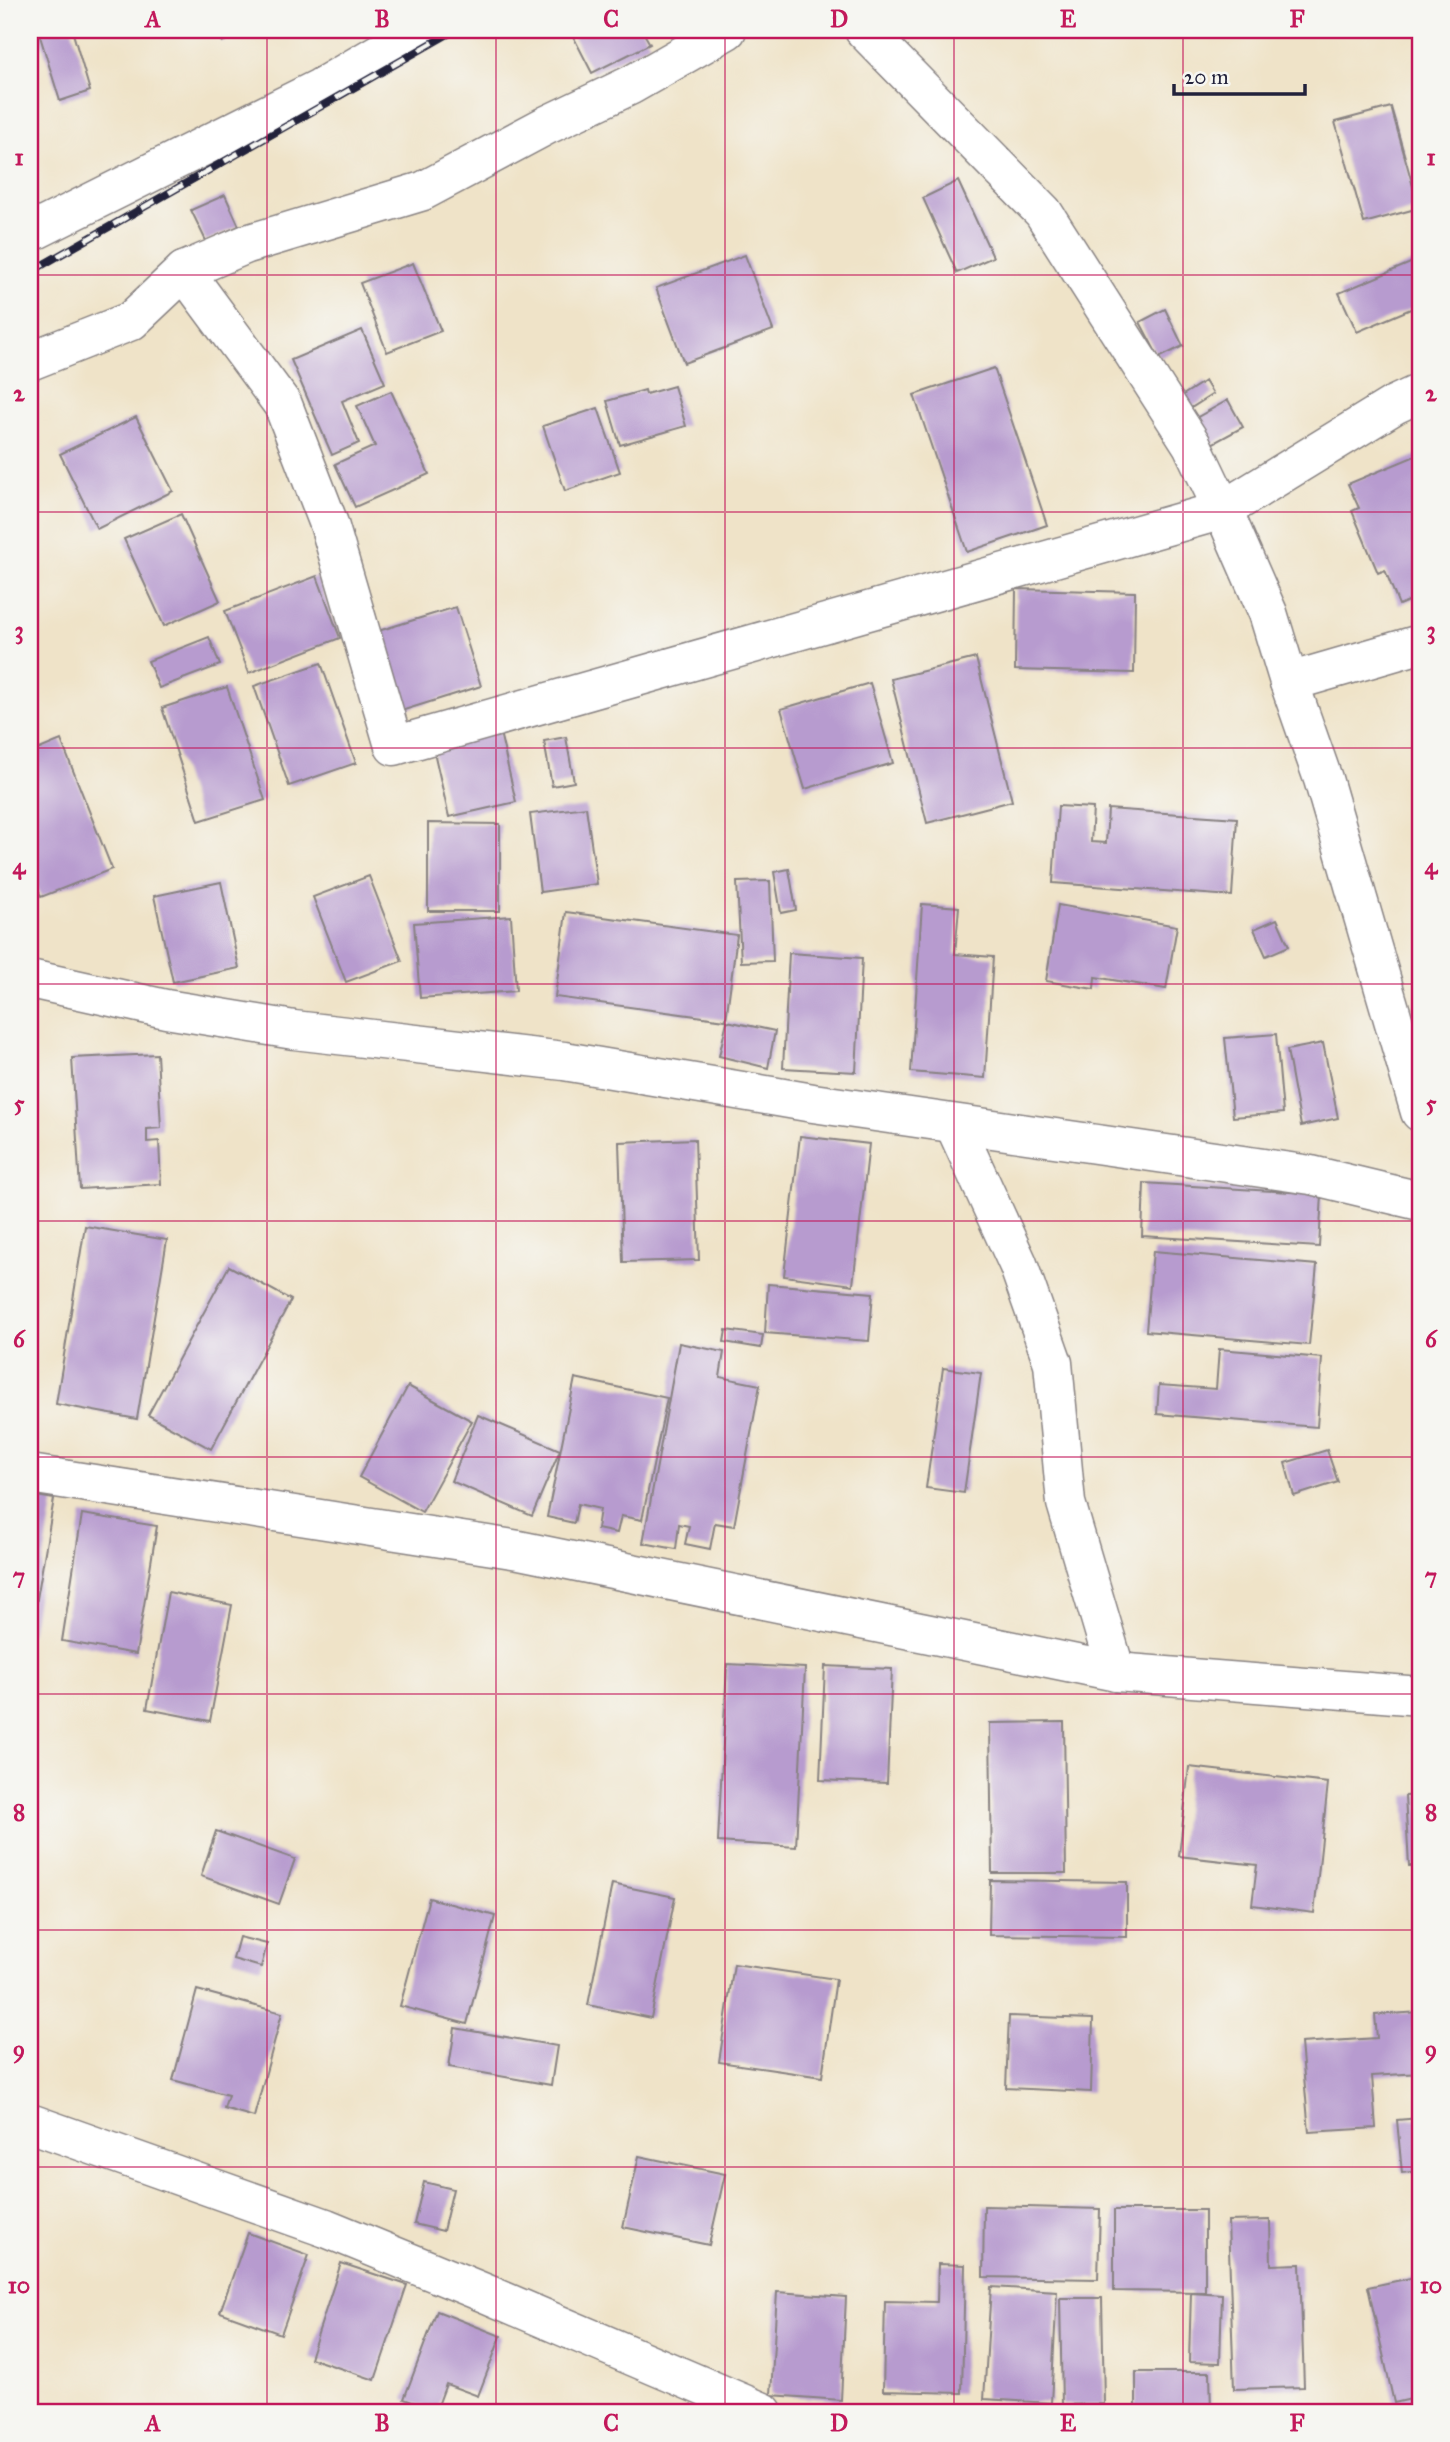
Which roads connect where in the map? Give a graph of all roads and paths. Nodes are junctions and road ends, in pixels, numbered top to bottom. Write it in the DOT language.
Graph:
graph roads {
  1 [pos="419,30"];
  2 [pos="727,30"];
  3 [pos="864,30"];
  4 [pos="30,233"];
  5 [pos="184,271"];
  6 [pos="30,361"];
  7 [pos="1420,393"];
  8 [pos="1223,510"];
  9 [pos="1420,644"];
  10 [pos="1289,682"];
  11 [pos="30,979"];
  12 [pos="1420,1112"];
  13 [pos="954,1124"];
  14 [pos="1420,1201"];
  15 [pos="30,1474"];
  16 [pos="1116,1672"];
  17 [pos="1420,1696"];
  18 [pos="30,2123"];
  19 [pos="762,2412"];
  1 -- 4 [label="street"];
  2 -- 5 [label="street"];
  3 -- 8 [label="street"];
  5 -- 6 [label="street"];
  5 -- 8 [label="street"];
  7 -- 8 [label="street"];
  8 -- 10 [label="street"];
  9 -- 10 [label="street"];
  10 -- 12 [label="street"];
  11 -- 13 [label="street"];
  13 -- 14 [label="street"];
  13 -- 16 [label="street"];
  15 -- 16 [label="street"];
  16 -- 17 [label="street"];
  18 -- 19 [label="street"];
}
